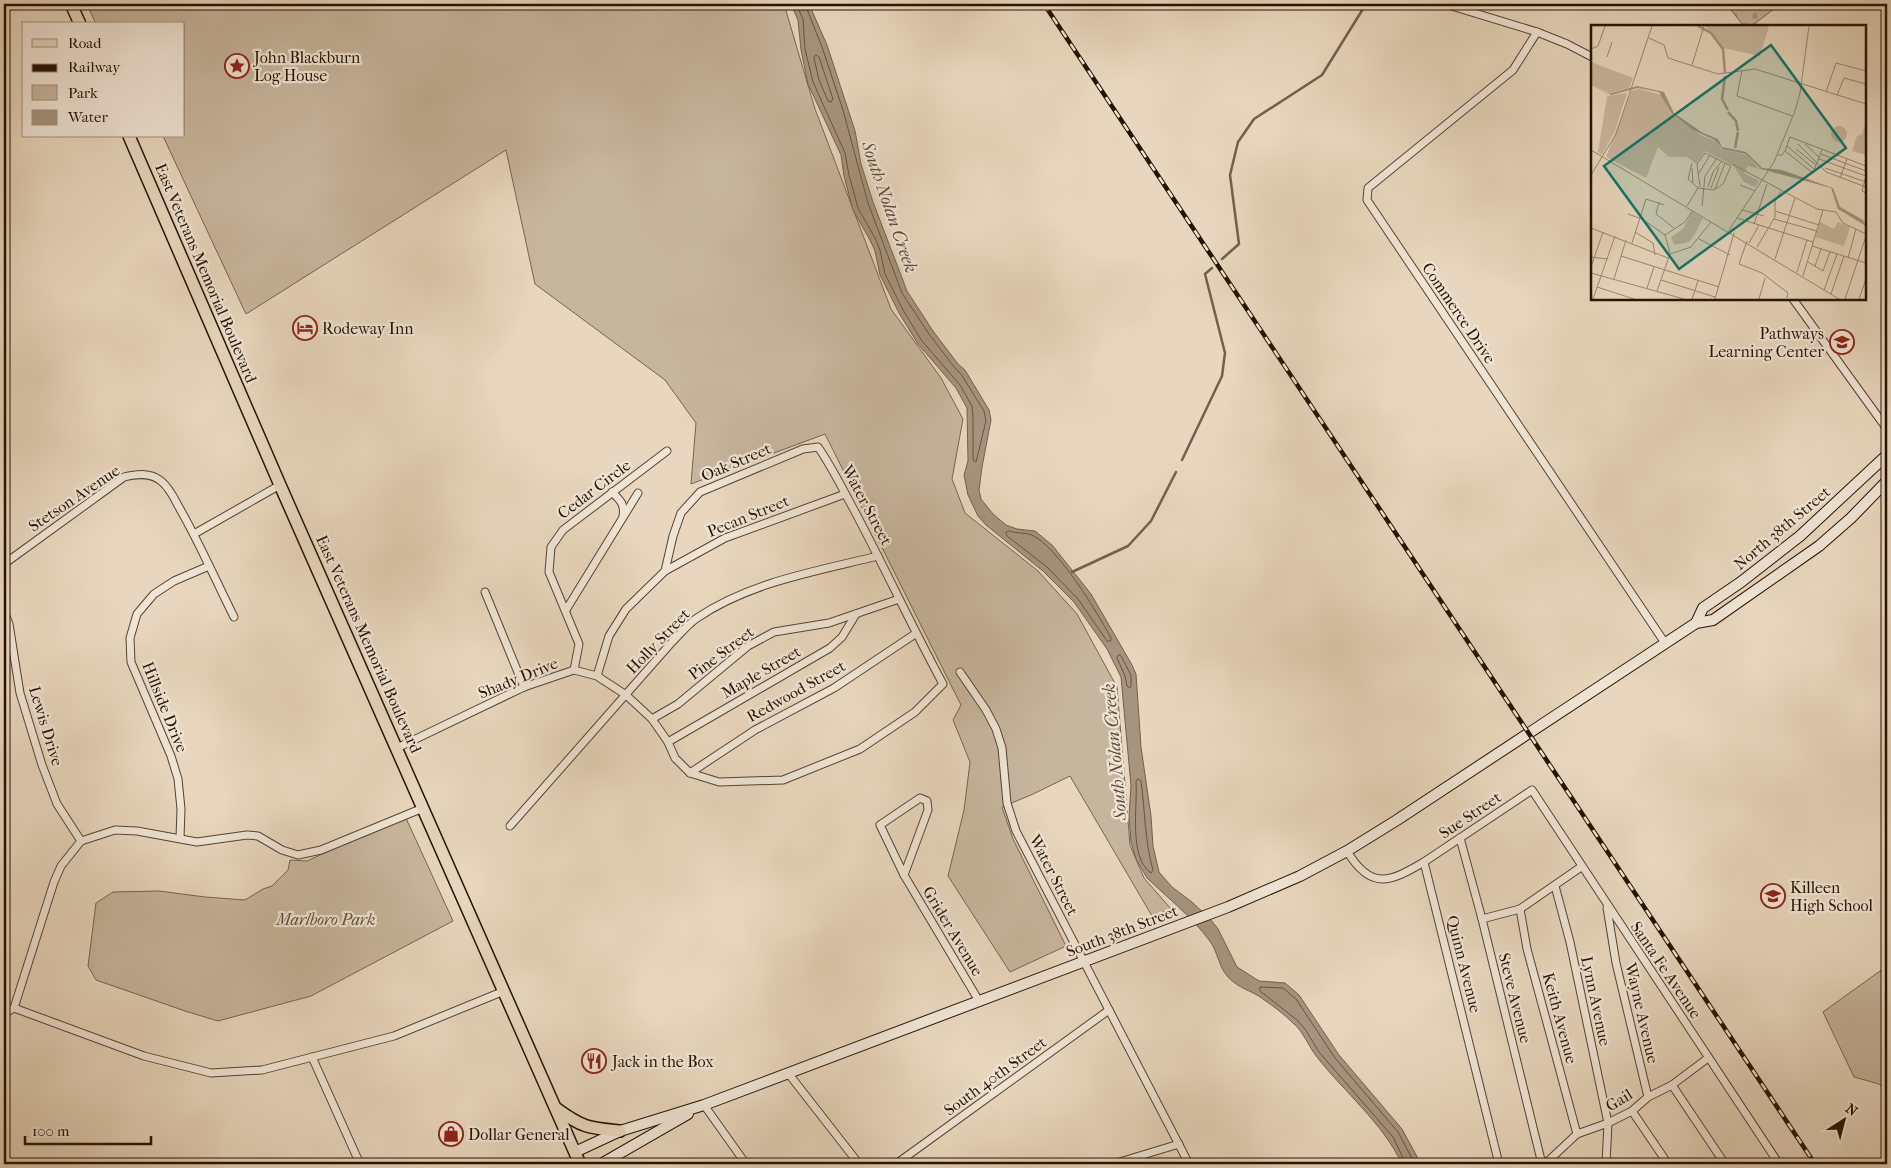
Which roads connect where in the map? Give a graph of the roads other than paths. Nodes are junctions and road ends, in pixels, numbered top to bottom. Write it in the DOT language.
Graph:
graph roads {
  1 [pos="71,4"];
  2 [pos="1445,4"];
  3 [pos="79,22"];
  4 [pos="1537,32"];
  5 [pos="1591,56"];
  6 [pos="130,138"];
  7 [pos="1794,300"];
  8 [pos="1887,429"];
  9 [pos="818,447"];
  10 [pos="667,452"];
  11 [pos="1887,454"];
  12 [pos="1887,481"];
  13 [pos="280,485"];
  14 [pos="612,492"];
  15 [pos="638,493"];
  16 [pos="845,494"];
  17 [pos="622,518"];
  18 [pos="194,534"];
  19 [pos="1795,541"];
  20 [pos="878,556"];
  21 [pos="1806,556"];
  22 [pos="4,564"];
  23 [pos="209,566"];
  24 [pos="665,570"];
  25 [pos="485,592"];
  26 [pos="899,598"];
  27 [pos="566,610"];
  28 [pos="4,611"];
  29 [pos="857,614"];
  30 [pos="234,617"];
  31 [pos="1696,623"];
  32 [pos="915,634"];
  33 [pos="1665,643"];
  34 [pos="574,670"];
  35 [pos="960,672"];
  36 [pos="597,676"];
  37 [pos="524,687"];
  38 [pos="626,695"];
  39 [pos="652,719"];
  40 [pos="1526,735"];
  41 [pos="668,742"];
  42 [pos="397,748"];
  43 [pos="690,773"];
  44 [pos="1532,790"];
  45 [pos="423,808"];
  46 [pos="510,826"];
  47 [pos="180,838"];
  48 [pos="1460,838"];
  49 [pos="81,841"];
  50 [pos="1347,851"];
  51 [pos="1424,862"];
  52 [pos="1581,867"];
  53 [pos="904,875"];
  54 [pos="1555,886"];
  55 [pos="1607,906"];
  56 [pos="1520,909"];
  57 [pos="1482,919"];
  58 [pos="1083,962"];
  59 [pos="504,991"];
  60 [pos="979,1001"];
  61 [pos="14,1008"];
  62 [pos="1109,1010"];
  63 [pos="4,1014"];
  64 [pos="312,1057"];
  65 [pos="1708,1058"];
  66 [pos="788,1073"];
  67 [pos="1672,1085"];
  68 [pos="1648,1096"];
  69 [pos="704,1105"];
  70 [pos="555,1108"];
  71 [pos="1632,1111"];
  72 [pos="1608,1123"];
  73 [pos="620,1131"];
  74 [pos="1577,1134"];
  75 [pos="1179,1144"];
  76 [pos="575,1152"];
  77 [pos="360,1164"];
  78 [pos="580,1164"];
  79 [pos="601,1164"];
  80 [pos="746,1164"];
  81 [pos="859,1164"];
  82 [pos="896,1164"];
  83 [pos="1114,1164"];
  84 [pos="1189,1164"];
  85 [pos="1499,1164"];
  86 [pos="1544,1164"];
  87 [pos="1606,1164"];
  88 [pos="1668,1164"];
  89 [pos="1725,1164"];
  90 [pos="1778,1164"];
  1 -- 3 [label="main road"];
  2 -- 4 [label="street"];
  4 -- 5 [label="street"];
  4 -- 33 [label="street, Commerce Drive"];
  6 -- 13 [label="main road, East Veterans Memorial Boulevard"];
  7 -- 8 [label="street"];
  9 -- 16 [label="street, Water Street"];
  9 -- 24 [label="street, Oak Street"];
  10 -- 14 [label="street, Cedar Circle"];
  11 -- 19 [label="main road, North 38th Street"];
  12 -- 21 [label="main road, North 38th Street"];
  13 -- 18 [label="street"];
  13 -- 42 [label="main road, East Veterans Memorial Boulevard"];
  14 -- 17 [label="street"];
  14 -- 27 [label="street, Cedar Circle"];
  15 -- 17 [label="street"];
  16 -- 20 [label="street, Water Street"];
  16 -- 24 [label="street, Pecan Street"];
  17 -- 27 [label="street"];
  18 -- 22 [label="street, Stetson Avenue"];
  18 -- 23 [label="street, Stetson Avenue"];
  19 -- 21 [label="main road"];
  19 -- 31 [label="main road, North 38th Street"];
  20 -- 26 [label="street, Water Street"];
  20 -- 38 [label="street, Holly Street"];
  21 -- 31 [label="main road, North 38th Street"];
  23 -- 30 [label="street, Stetson Avenue"];
  23 -- 47 [label="street, Hillside Drive"];
  24 -- 36 [label="street"];
  25 -- 37 [label="street"];
  26 -- 29 [label="street, Pine Street"];
  26 -- 32 [label="street, Water Street"];
  27 -- 34 [label="street, Cedar Circle"];
  28 -- 49 [label="street, Lewis Drive"];
  29 -- 39 [label="street, Pine Street"];
  29 -- 41 [label="street, Maple Street"];
  31 -- 33 [label="main road, North 38th Street"];
  32 -- 43 [label="street, Redwood Street"];
  32 -- 43 [label="street, Water Street"];
  33 -- 40 [label="main road, North 38th Street"];
  34 -- 36 [label="street, Shady Drive"];
  34 -- 37 [label="street, Shady Drive"];
  35 -- 58 [label="street, Water Street"];
  36 -- 38 [label="street, Shady Drive"];
  37 -- 42 [label="street, Shady Drive"];
  38 -- 39 [label="street, Shady Drive"];
  38 -- 46 [label="street, Holly Street"];
  39 -- 41 [label="street, Shady Drive"];
  40 -- 50 [label="main road, South 38th Street"];
  41 -- 43 [label="street, Shady Drive"];
  42 -- 45 [label="main road, East Veterans Memorial Boulevard"];
  44 -- 48 [label="street, Sue Street"];
  44 -- 52 [label="street, Santa Fe Avenue"];
  45 -- 47 [label="street"];
  45 -- 59 [label="main road, East Veterans Memorial Boulevard"];
  47 -- 49 [label="street"];
  48 -- 51 [label="street, Sue Street"];
  48 -- 57 [label="street, Steve Avenue"];
  49 -- 61 [label="street"];
  50 -- 51 [label="street"];
  50 -- 58 [label="main road, South 38th Street"];
  51 -- 85 [label="street, Quinn Avenue"];
  52 -- 54 [label="street"];
  52 -- 55 [label="street, Santa Fe Avenue"];
  53 -- 53 [label="street, Grider Avenue"];
  53 -- 60 [label="street, Grider Avenue"];
  54 -- 56 [label="street"];
  54 -- 72 [label="street, Lynn Avenue"];
  55 -- 65 [label="street, Santa Fe Avenue"];
  55 -- 68 [label="street, Wayne Avenue"];
  56 -- 57 [label="street"];
  56 -- 74 [label="street, Keith Avenue"];
  57 -- 86 [label="street, Steve Avenue"];
  58 -- 60 [label="main road, South 38th Street"];
  58 -- 62 [label="street, Water Street"];
  59 -- 64 [label="street"];
  59 -- 70 [label="main road, East Veterans Memorial Boulevard"];
  60 -- 66 [label="main road, South 38th Street"];
  61 -- 63 [label="street"];
  61 -- 64 [label="street"];
  62 -- 75 [label="street, Water Street"];
  62 -- 82 [label="street, South 40th Street"];
  64 -- 77 [label="street"];
  65 -- 67 [label="street, Gail"];
  65 -- 90 [label="street, Santa Fe Avenue"];
  66 -- 69 [label="main road, South 38th Street"];
  66 -- 81 [label="street"];
  67 -- 68 [label="street, Gail"];
  67 -- 89 [label="street"];
  68 -- 71 [label="street, Gail"];
  69 -- 73 [label="main road, South 38th Street"];
  69 -- 79 [label="main road, South 38th Street"];
  69 -- 80 [label="street"];
  70 -- 73 [label="main road"];
  70 -- 76 [label="main road, East Veterans Memorial Boulevard"];
  71 -- 72 [label="street, Gail"];
  71 -- 88 [label="street"];
  72 -- 74 [label="street, Gail"];
  72 -- 87 [label="street"];
  73 -- 76 [label="main road, South 38th Street"];
  74 -- 86 [label="street, Gail"];
  75 -- 83 [label="street"];
  75 -- 84 [label="street, Water Street"];
  76 -- 78 [label="main road, East Veterans Memorial Boulevard"];
}
